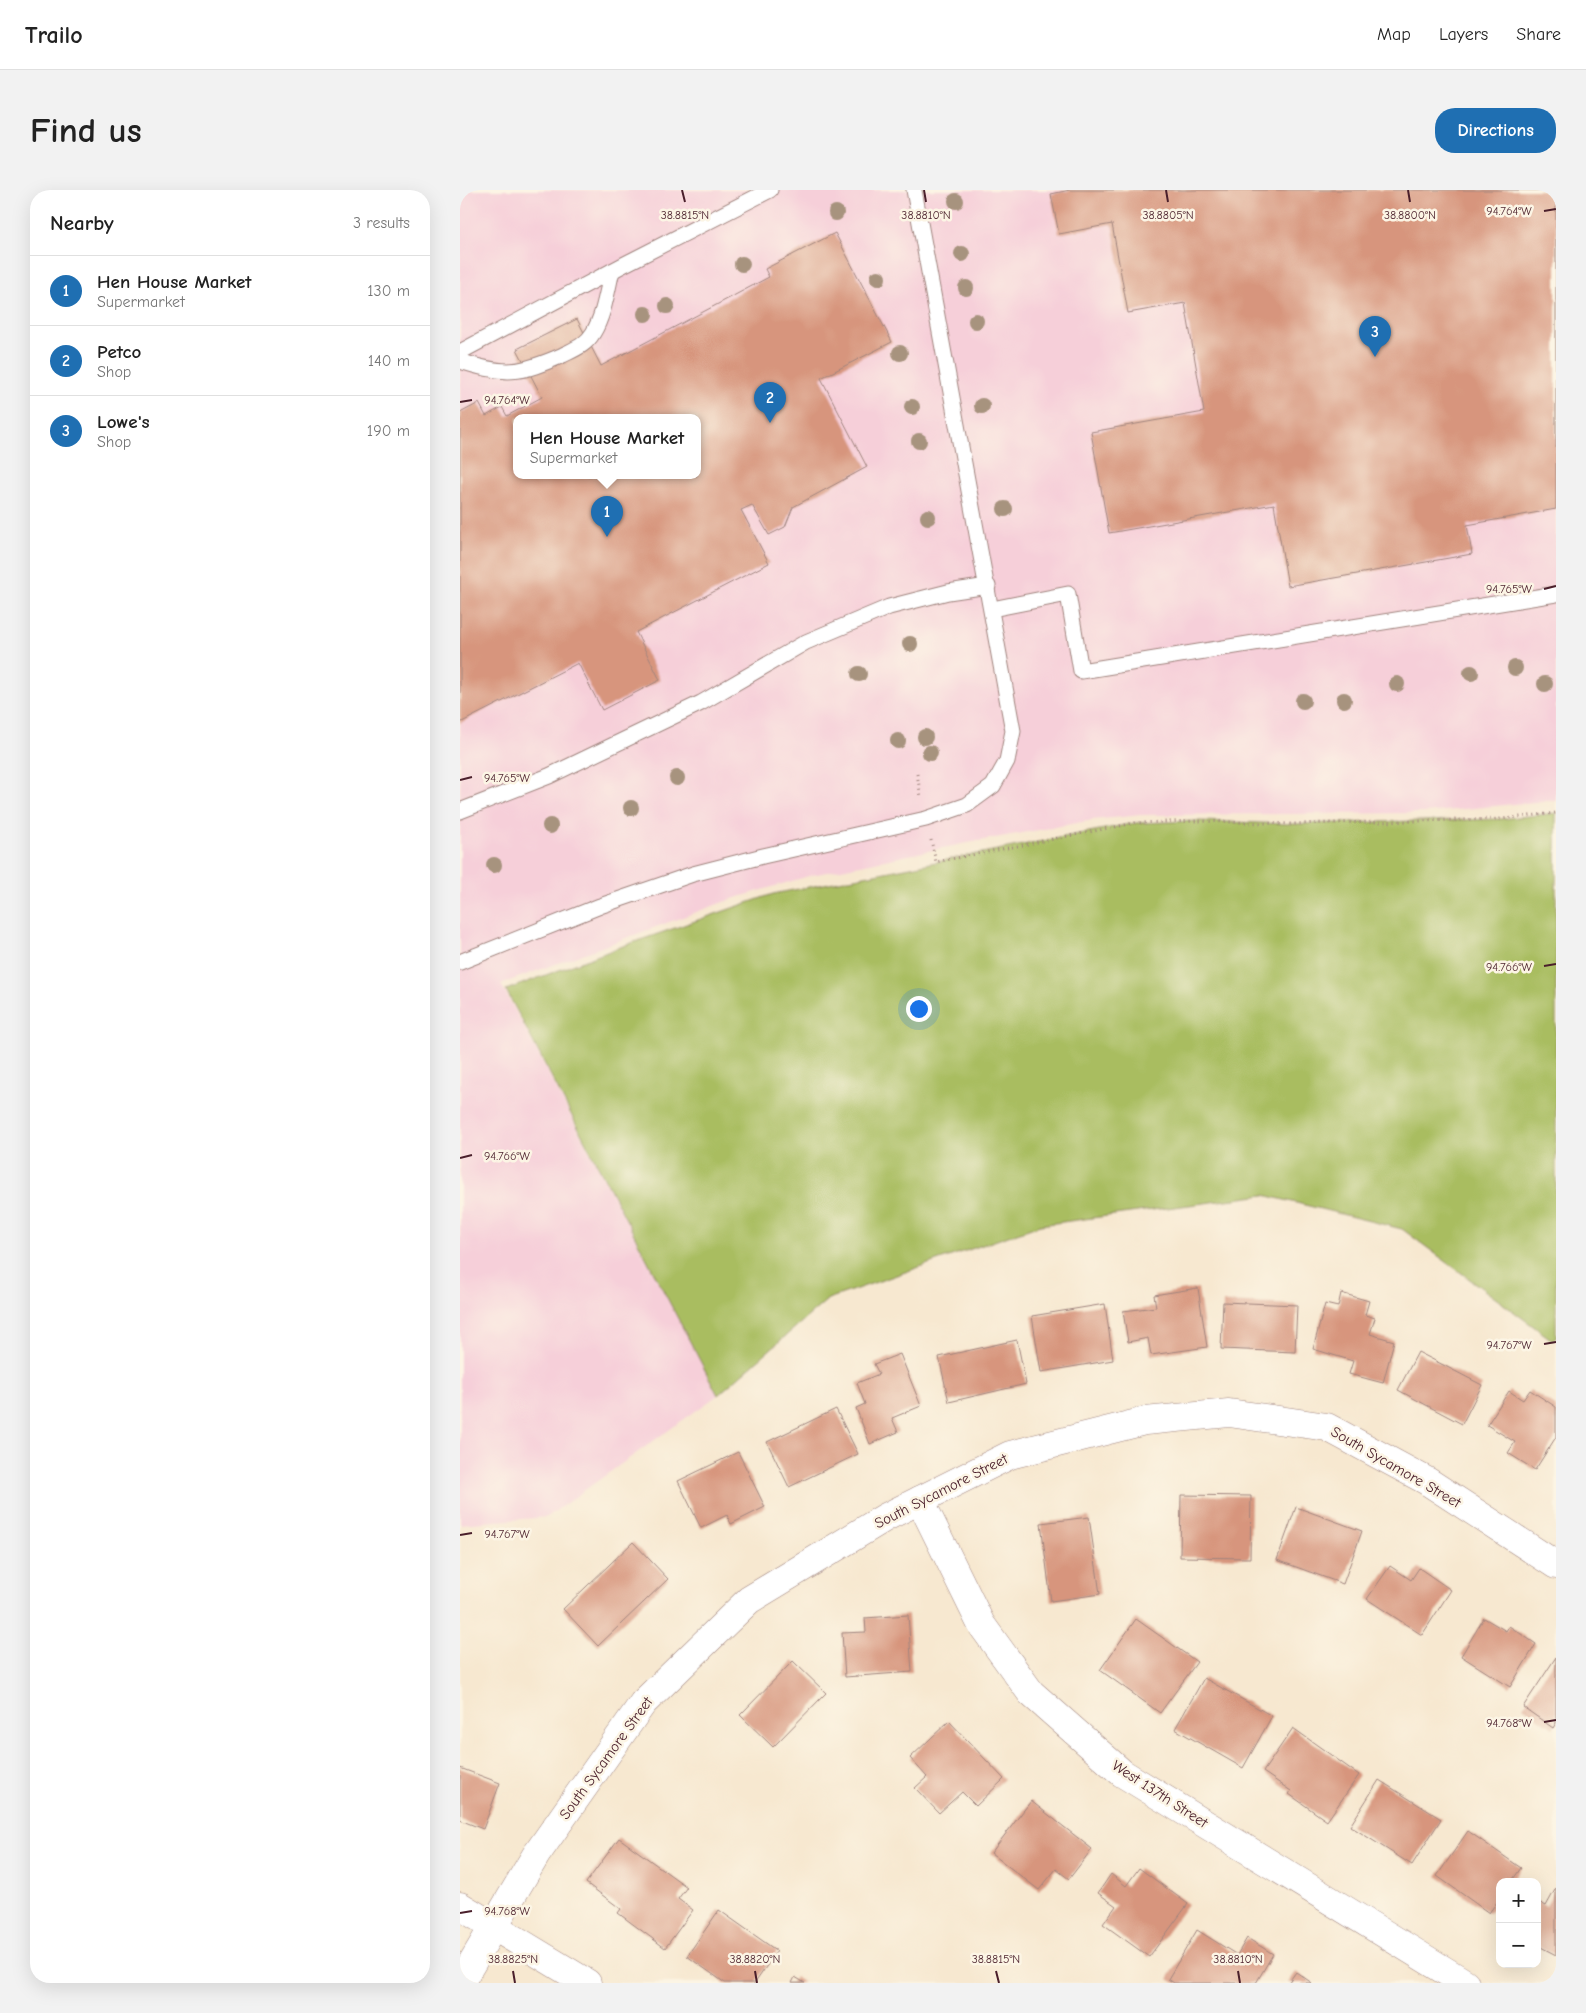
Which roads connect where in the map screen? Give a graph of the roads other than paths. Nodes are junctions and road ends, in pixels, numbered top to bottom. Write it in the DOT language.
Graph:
graph roads {
  1 [pos="770,190"];
  2 [pos="914,190"];
  3 [pos="612,271"];
  4 [pos="460,352"];
  5 [pos="460,361"];
  6 [pos="988,586"];
  7 [pos="1556,594"];
  8 [pos="992,609"];
  9 [pos="460,812"];
  10 [pos="460,962"];
  11 [pos="920,1500"];
  12 [pos="1556,1565"];
  13 [pos="460,1906"];
  14 [pos="494,1927"];
  15 [pos="460,1983"];
  16 [pos="587,1983"];
  17 [pos="1464,1983"];
  1 -- 3 [label="lane"];
  2 -- 6 [label="lane"];
  3 -- 4 [label="lane"];
  3 -- 5 [label="lane"];
  6 -- 8 [label="lane"];
  6 -- 9 [label="lane"];
  7 -- 8 [label="lane"];
  8 -- 10 [label="lane"];
  11 -- 12 [label="street, South Sycamore Street"];
  11 -- 14 [label="street, South Sycamore Street"];
  11 -- 17 [label="street, West 137th Street"];
  13 -- 14 [label="street"];
  14 -- 15 [label="street, South Sycamore Street"];
  14 -- 16 [label="street"];
}
